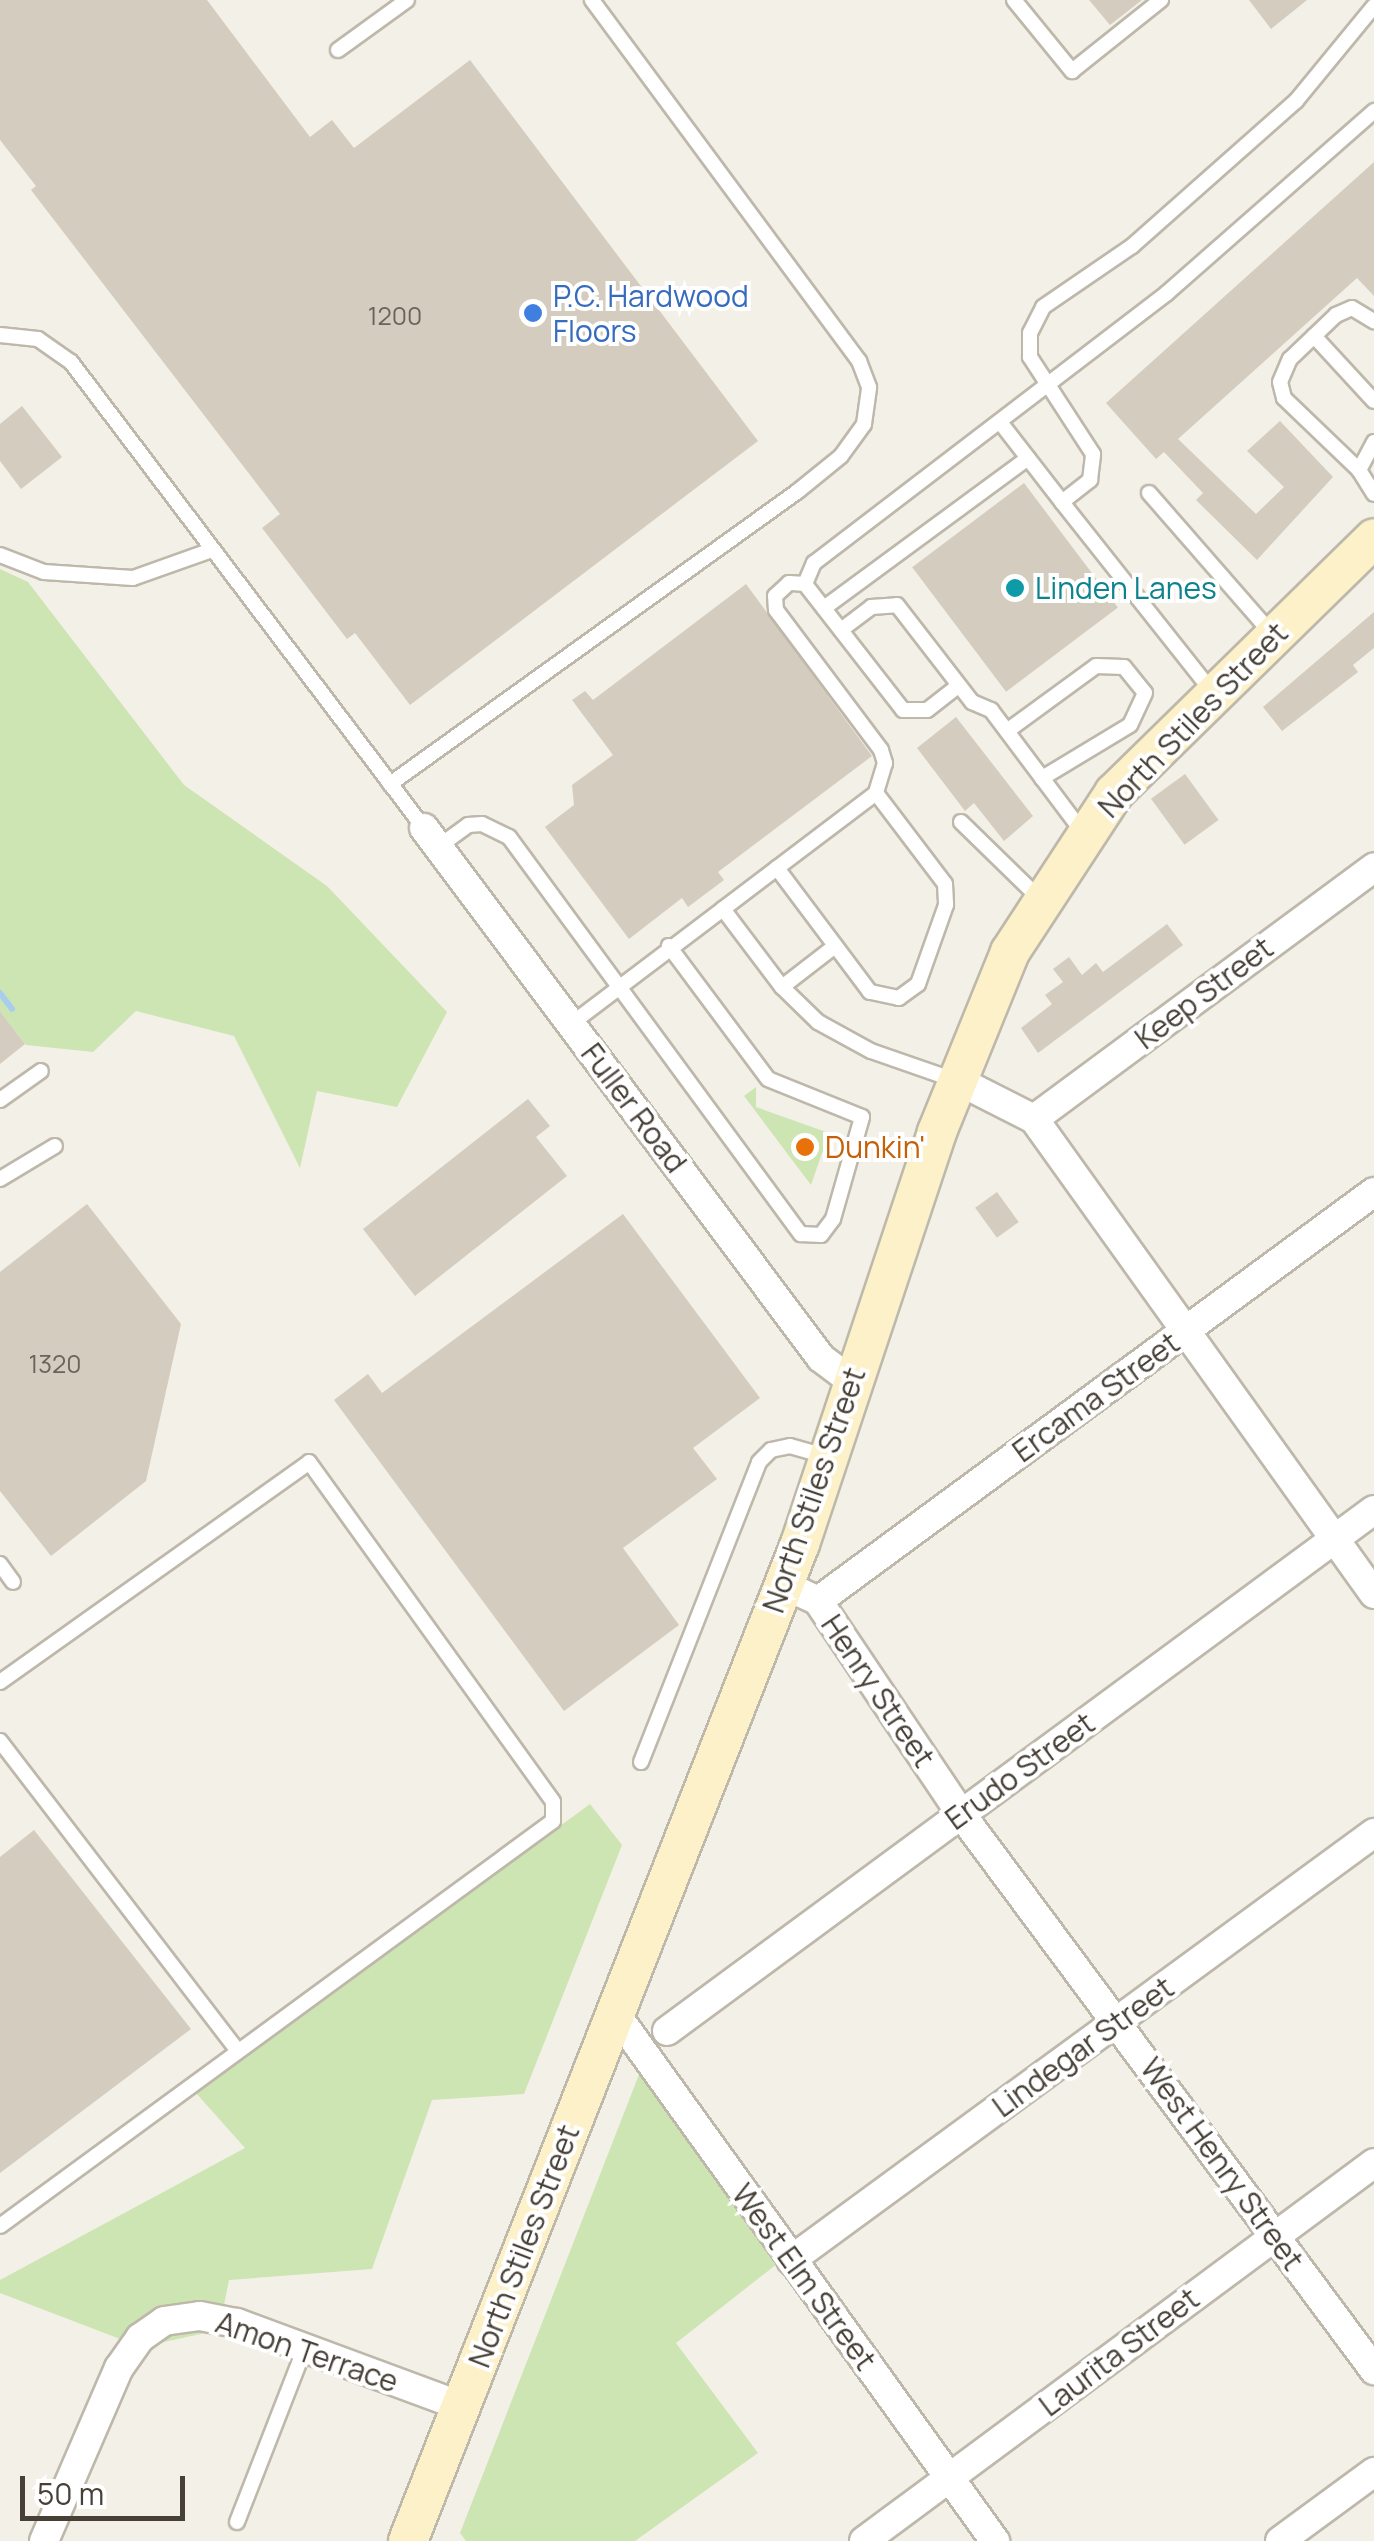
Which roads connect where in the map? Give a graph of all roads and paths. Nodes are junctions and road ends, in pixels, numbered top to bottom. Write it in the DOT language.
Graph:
graph roads {
  1 [pos="407,0"];
  2 [pos="592,0"];
  3 [pos="1014,0"];
  4 [pos="1161,0"];
  5 [pos="1374,6"];
  6 [pos="338,50"];
  7 [pos="1374,111"];
  8 [pos="1374,320"];
  9 [pos="0,335"];
  10 [pos="1314,336"];
  11 [pos="1049,388"];
  12 [pos="1374,401"];
  13 [pos="1000,422"];
  14 [pos="1374,442"];
  15 [pos="1028,458"];
  16 [pos="1359,470"];
  17 [pos="1149,493"];
  18 [pos="1374,494"];
  19 [pos="1062,502"];
  20 [pos="1374,538"];
  21 [pos="209,551"];
  22 [pos="0,554"];
  23 [pos="805,584"];
  24 [pos="824,608"];
  25 [pos="840,630"];
  26 [pos="1274,636"];
  27 [pos="958,686"];
  28 [pos="1214,695"];
  29 [pos="1007,730"];
  30 [pos="1042,778"];
  31 [pos="390,784"];
  32 [pos="876,793"];
  33 [pos="961,822"];
  34 [pos="1084,834"];
  35 [pos="431,837"];
  36 [pos="1374,867"];
  37 [pos="777,868"];
  38 [pos="1040,900"];
  39 [pos="723,909"];
  40 [pos="669,946"];
  41 [pos="835,946"];
  42 [pos="620,983"];
  43 [pos="782,987"];
  44 [pos="572,1024"];
  45 [pos="41,1071"];
  46 [pos="961,1082"];
  47 [pos="0,1100"];
  48 [pos="1034,1119"];
  49 [pos="55,1146"];
  50 [pos="0,1180"];
  51 [pos="1374,1192"];
  52 [pos="1188,1329"];
  53 [pos="851,1381"];
  54 [pos="829,1458"];
  55 [pos="1374,1510"];
  56 [pos="1333,1540"];
  57 [pos="0,1564"];
  58 [pos="13,1582"];
  59 [pos="782,1584"];
  60 [pos="1374,1594"];
  61 [pos="818,1601"];
  62 [pos="0,1682"];
  63 [pos="0,1741"];
  64 [pos="642,1762"];
  65 [pos="961,1814"];
  66 [pos="1374,1833"];
  67 [pos="614,2013"];
  68 [pos="1117,2022"];
  69 [pos="667,2031"];
  70 [pos="236,2050"];
  71 [pos="1374,2162"];
  72 [pos="0,2226"];
  73 [pos="1276,2236"];
  74 [pos="791,2260"];
  75 [pos="305,2348"];
  76 [pos="1374,2370"];
  77 [pos="461,2406"];
  78 [pos="1374,2472"];
  79 [pos="949,2478"];
  80 [pos="238,2522"];
  81 [pos="44,2541"];
  82 [pos="408,2541"];
  83 [pos="864,2541"];
  84 [pos="995,2541"];
  85 [pos="1280,2541"];
  1 -- 6 [label="lane"];
  2 -- 31 [label="lane"];
  3 -- 4 [label="lane"];
  5 -- 11 [label="lane"];
  7 -- 11 [label="lane"];
  8 -- 10 [label="lane"];
  9 -- 21 [label="lane"];
  10 -- 12 [label="lane"];
  10 -- 16 [label="lane"];
  11 -- 13 [label="lane"];
  11 -- 19 [label="lane"];
  13 -- 15 [label="lane"];
  13 -- 23 [label="lane"];
  14 -- 16 [label="lane"];
  15 -- 19 [label="lane"];
  15 -- 24 [label="lane"];
  16 -- 18 [label="lane"];
  17 -- 26 [label="lane"];
  19 -- 28 [label="lane"];
  20 -- 26 [label="main road, North Stiles Street"];
  21 -- 22 [label="lane"];
  21 -- 31 [label="lane"];
  23 -- 24 [label="lane"];
  23 -- 32 [label="lane"];
  24 -- 25 [label="lane"];
  25 -- 27 [label="lane"];
  25 -- 27 [label="lane"];
  26 -- 28 [label="main road, North Stiles Street"];
  27 -- 29 [label="lane"];
  28 -- 34 [label="main road, North Stiles Street"];
  29 -- 30 [label="lane"];
  29 -- 30 [label="lane"];
  30 -- 34 [label="lane"];
  31 -- 35 [label="lane"];
  32 -- 37 [label="lane"];
  32 -- 41 [label="lane"];
  33 -- 38 [label="lane"];
  34 -- 38 [label="main road, North Stiles Street"];
  35 -- 42 [label="lane"];
  35 -- 44 [label="street, Fuller Road"];
  36 -- 48 [label="street, Keep Street"];
  37 -- 39 [label="lane"];
  37 -- 41 [label="lane"];
  38 -- 46 [label="main road, North Stiles Street"];
  39 -- 40 [label="lane"];
  39 -- 43 [label="lane"];
  40 -- 42 [label="lane"];
  40 -- 42 [label="lane"];
  41 -- 43 [label="lane"];
  42 -- 44 [label="lane"];
  43 -- 46 [label="lane"];
  44 -- 53 [label="street, Fuller Road"];
  45 -- 47 [label="lane"];
  46 -- 48 [label="street"];
  46 -- 53 [label="main road, North Stiles Street"];
  48 -- 52 [label="street"];
  49 -- 50 [label="lane"];
  51 -- 52 [label="street, Ercama Street"];
  52 -- 56 [label="street"];
  52 -- 61 [label="street, Ercama Street"];
  53 -- 54 [label="main road, North Stiles Street"];
  54 -- 59 [label="main road, North Stiles Street"];
  54 -- 64 [label="lane"];
  55 -- 56 [label="street, Erudo Street"];
  56 -- 60 [label="street"];
  56 -- 65 [label="street, Erudo Street"];
  57 -- 58 [label="lane"];
  59 -- 61 [label="street, Henry Street"];
  59 -- 67 [label="main road, North Stiles Street"];
  61 -- 65 [label="street, Henry Street"];
  62 -- 70 [label="lane"];
  63 -- 70 [label="lane"];
  65 -- 68 [label="street, West Henry Street"];
  65 -- 69 [label="street, Erudo Street"];
  66 -- 68 [label="street, Lindegar Street"];
  67 -- 74 [label="street, West Elm Street"];
  67 -- 77 [label="main road, North Stiles Street"];
  68 -- 73 [label="street, West Henry Street"];
  68 -- 74 [label="street, Lindegar Street"];
  70 -- 72 [label="lane"];
  71 -- 73 [label="street, Laurita Street"];
  73 -- 76 [label="street, West Henry Street"];
  73 -- 79 [label="street, Laurita Street"];
  74 -- 79 [label="street, West Elm Street"];
  75 -- 77 [label="street, Amon Terrace"];
  75 -- 80 [label="lane"];
  75 -- 81 [label="street, Amon Terrace"];
  77 -- 82 [label="main road, North Stiles Street"];
  78 -- 85 [label="street"];
  79 -- 83 [label="street, Laurita Street"];
  79 -- 84 [label="street, West Elm Street"];
}
